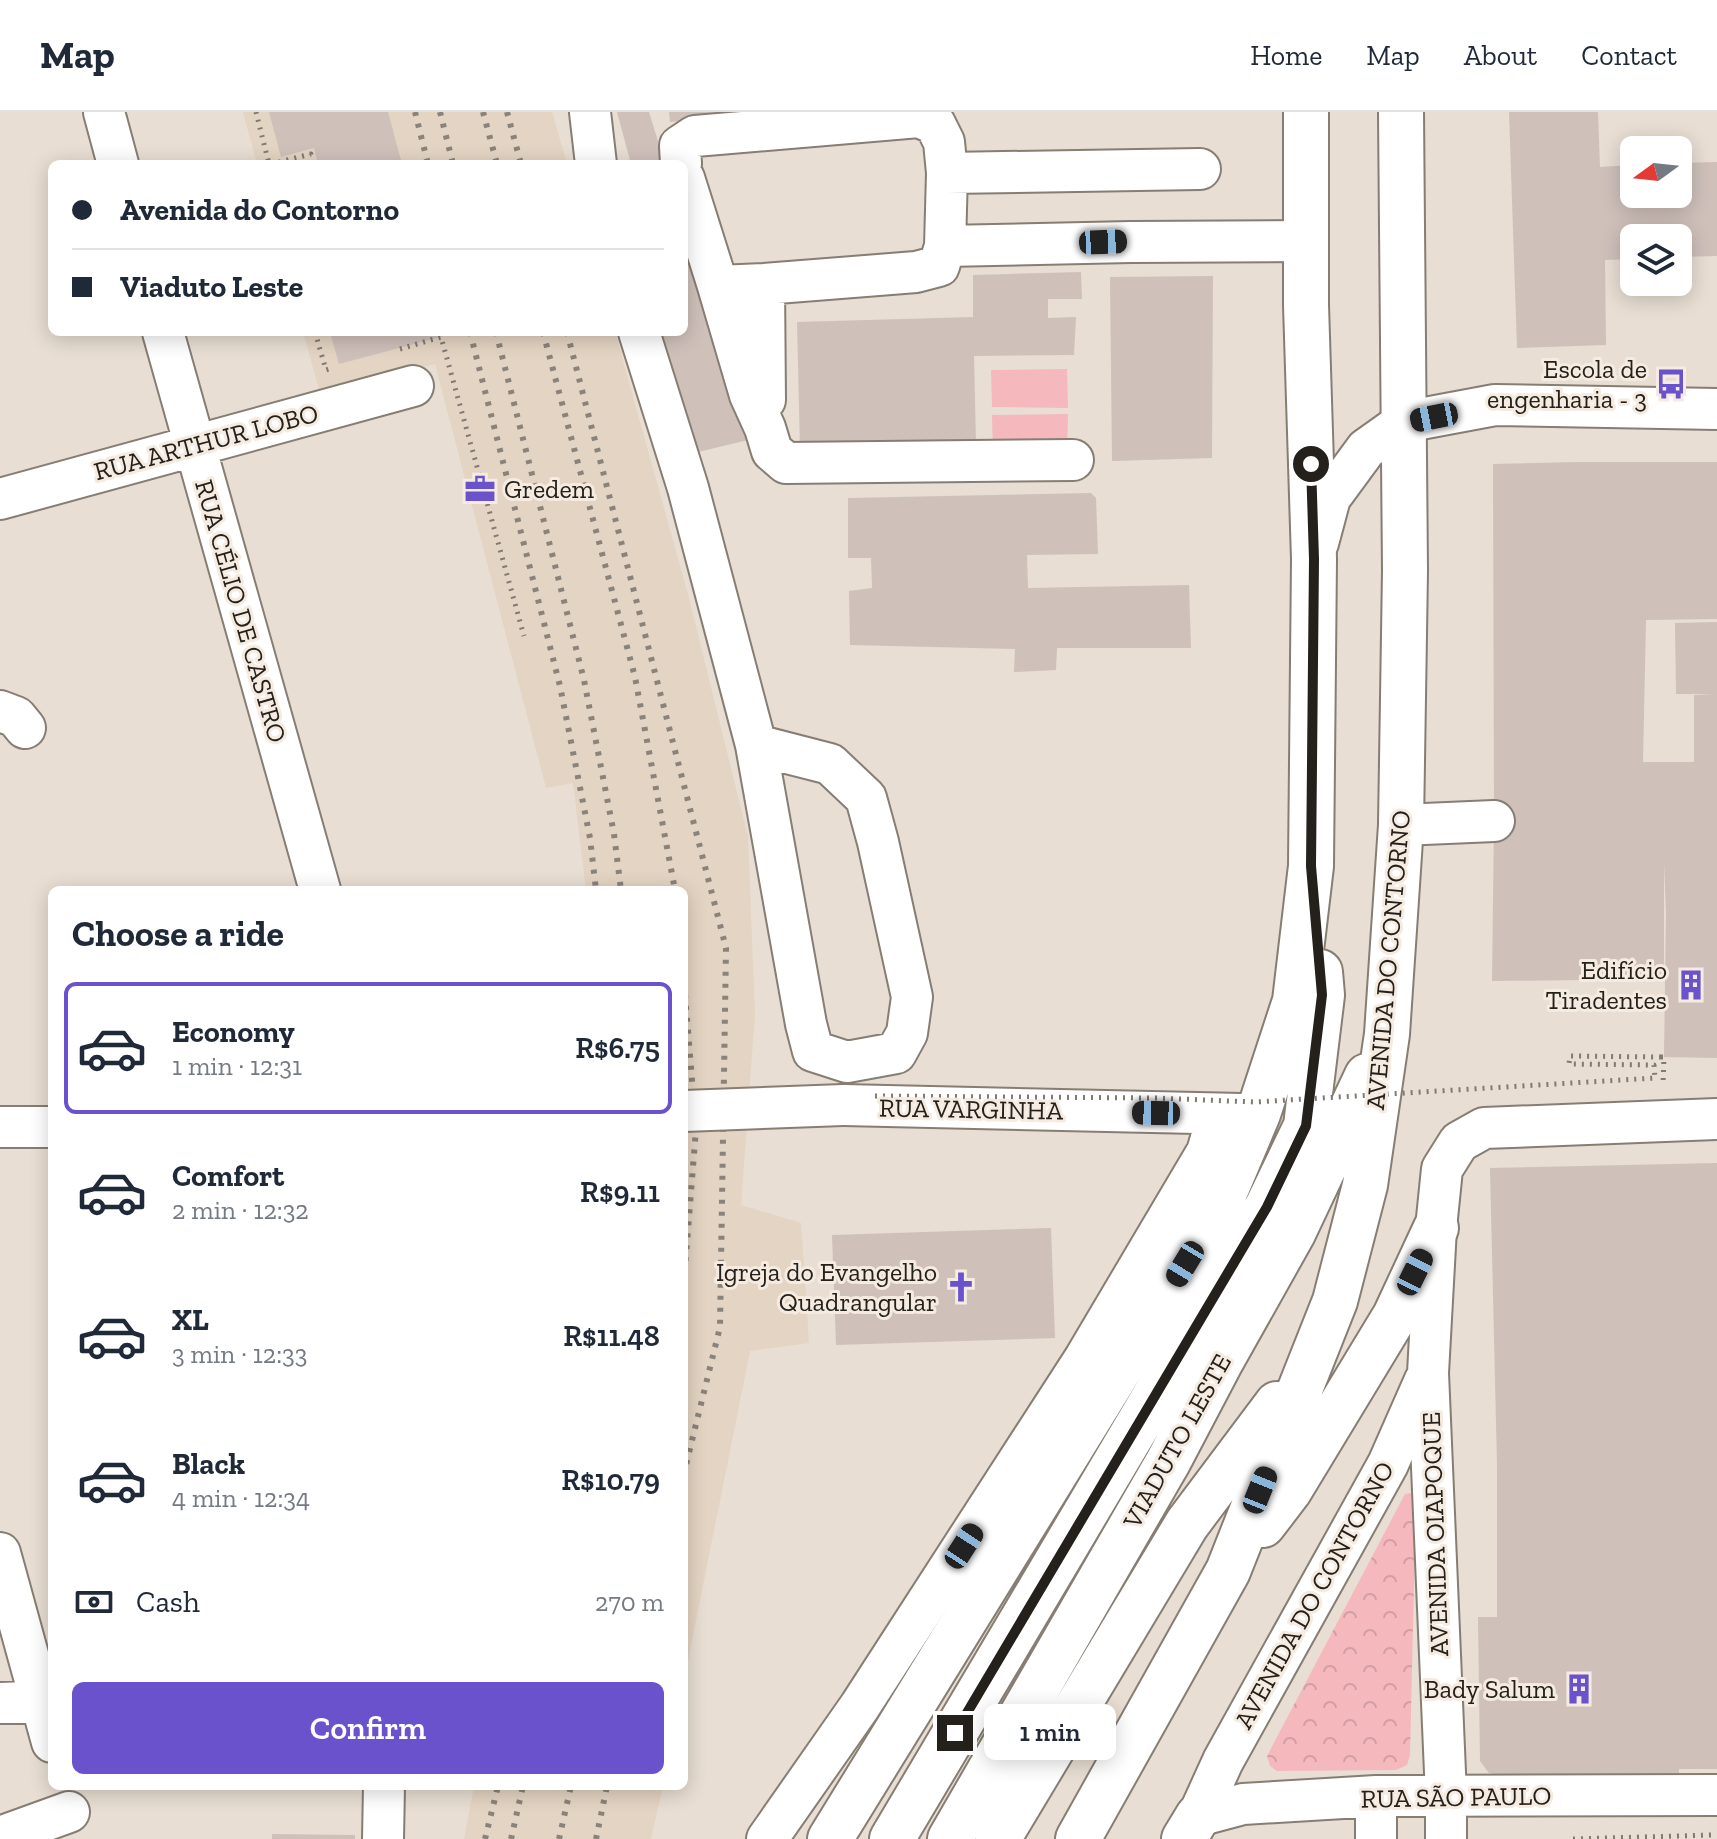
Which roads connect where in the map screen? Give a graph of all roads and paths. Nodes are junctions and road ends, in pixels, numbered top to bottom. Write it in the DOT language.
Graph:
graph roads {
  1 [pos="104,112"];
  2 [pos="256,112"];
  3 [pos="590,112"];
  4 [pos="1306,112"];
  5 [pos="1401,112"];
  6 [pos="922,115"];
  7 [pos="117,160"];
  8 [pos="269,160"];
  9 [pos="286,160"];
  10 [pos="312,160"];
  11 [pos="596,160"];
  12 [pos="681,160"];
  13 [pos="1200,169"];
  14 [pos="947,173"];
  15 [pos="688,191"];
  16 [pos="1307,241"];
  17 [pos="945,246"];
  18 [pos="764,284"];
  19 [pos="718,286"];
  20 [pos="164,336"];
  21 [pos="316,336"];
  22 [pos="640,336"];
  23 [pos="398,349"];
  24 [pos="340,366"];
  25 [pos="413,386"];
  26 [pos="1717,409"];
  27 [pos="1404,422"];
  28 [pos="765,428"];
  29 [pos="194,446"];
  30 [pos="1073,460"];
  31 [pos="0,499"];
  32 [pos="1314,559"];
  33 [pos="524,636"];
  34 [pos="756,745"];
  35 [pos="1494,821"];
  36 [pos="1401,825"];
  37 [pos="1311,866"];
  38 [pos="319,886"];
  39 [pos="1387,1034"];
  40 [pos="1662,1057"];
  41 [pos="854,1101"];
  42 [pos="688,1111"];
  43 [pos="1238,1114"];
  44 [pos="1717,1119"];
  45 [pos="0,1127"];
  46 [pos="48,1127"];
  47 [pos="1436,1228"];
  48 [pos="1313,1356"];
  49 [pos="1428,1373"];
  50 [pos="0,1553"];
  51 [pos="1228,1571"];
  52 [pos="47,1700"];
  53 [pos="0,1703"];
  54 [pos="384,1790"];
  55 [pos="1717,1795"];
  56 [pos="1376,1796"];
  57 [pos="1446,1796"];
  58 [pos="70,1812"];
  59 [pos="1191,1828"];
  60 [pos="1717,1835"];
  61 [pos="0,1837"];
  62 [pos="383,1839"];
  63 [pos="767,1839"];
  64 [pos="830,1839"];
  65 [pos="892,1839"];
  66 [pos="950,1839"];
  67 [pos="998,1839"];
  68 [pos="1078,1839"];
  69 [pos="1376,1839"];
  70 [pos="1446,1839"];
  71 [pos="1573,1839"];
  1 -- 7 [label="street"];
  2 -- 8 [label="path"];
  3 -- 11 [label="street"];
  4 -- 16 [label="main road"];
  5 -- 27 [label="main road, AVENIDA DO CONTORNO"];
  6 -- 12 [label="street"];
  6 -- 14 [label="street"];
  9 -- 10 [label="path"];
  13 -- 14 [label="street"];
  14 -- 17 [label="street"];
  15 -- 19 [label="street"];
  16 -- 17 [label="street"];
  16 -- 32 [label="main road"];
  17 -- 18 [label="street"];
  18 -- 19 [label="street"];
  18 -- 28 [label="street"];
  19 -- 28 [label="street"];
  20 -- 29 [label="street, RUA CÉLIO DE CASTRO"];
  21 -- 24 [label="path"];
  22 -- 34 [label="street"];
  23 -- 33 [label="path"];
  25 -- 29 [label="street, RUA ARTHUR LOBO"];
  26 -- 27 [label="street"];
  27 -- 32 [label="street"];
  27 -- 36 [label="main road, AVENIDA DO CONTORNO"];
  28 -- 30 [label="street"];
  29 -- 31 [label="street, RUA ARTHUR LOBO"];
  29 -- 38 [label="street, RUA CÉLIO DE CASTRO"];
  32 -- 37 [label="main road"];
  34 -- 34 [label="street"];
  35 -- 36 [label="street"];
  36 -- 39 [label="main road, AVENIDA DO CONTORNO"];
  37 -- 43 [label="main road"];
  37 -- 65 [label="main road, VIADUTO LESTE"];
  39 -- 48 [label="main road, AVENIDA DO CONTORNO"];
  39 -- 66 [label="main road, VIADUTO LESTE"];
  40 -- 41 [label="path, bridge"];
  41 -- 42 [label="street, RUA VARGINHA, bridge"];
  41 -- 43 [label="street, RUA VARGINHA"];
  43 -- 63 [label="street"];
  43 -- 64 [label="main road"];
  44 -- 47 [label="street"];
  45 -- 46 [label="street"];
  47 -- 49 [label="street"];
  47 -- 51 [label="main road"];
  48 -- 51 [label="main road, AVENIDA DO CONTORNO"];
  48 -- 67 [label="main road, VIADUTO LESTE"];
  49 -- 57 [label="street, AVENIDA OIAPOQUE"];
  49 -- 59 [label="street, AVENIDA DO CONTORNO"];
  50 -- 52 [label="street"];
  51 -- 68 [label="main road, AVENIDA DO CONTORNO"];
  52 -- 53 [label="street"];
  54 -- 62 [label="street"];
  55 -- 57 [label="street, RUA SÃO PAULO"];
  56 -- 57 [label="street, RUA SÃO PAULO"];
  56 -- 59 [label="street, RUA SÃO PAULO"];
  56 -- 69 [label="street"];
  57 -- 70 [label="street, AVENIDA OIAPOQUE"];
  58 -- 61 [label="street"];
  60 -- 71 [label="path"];
}
